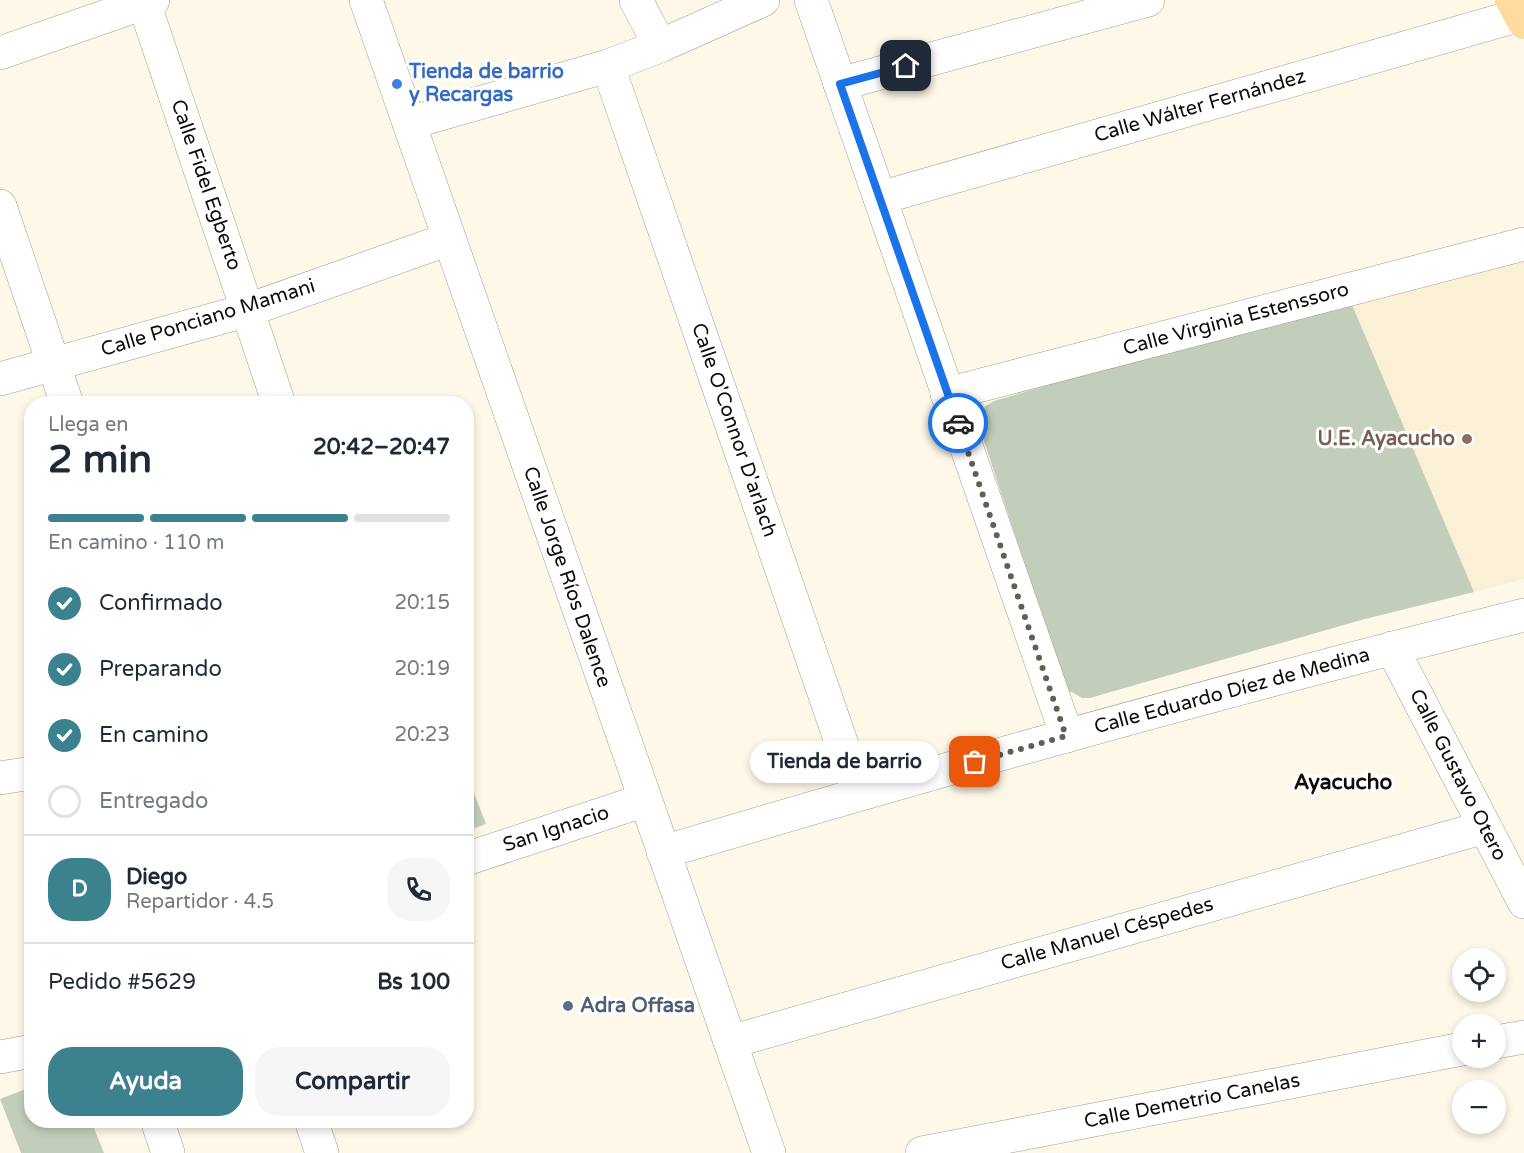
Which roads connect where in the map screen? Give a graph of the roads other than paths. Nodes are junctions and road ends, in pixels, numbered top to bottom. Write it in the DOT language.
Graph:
graph roads {
  1 [pos="366,0"];
  2 [pos="636,0"];
  3 [pos="763,0"];
  4 [pos="811,0"];
  5 [pos="1148,0"];
  6 [pos="147,1"];
  7 [pos="1519,13"];
  8 [pos="660,46"];
  9 [pos="0,53"];
  10 [pos="608,66"];
  11 [pos="840,84"];
  12 [pos="409,123"];
  13 [pos="880,198"];
  14 [pos="0,206"];
  15 [pos="449,239"];
  16 [pos="1524,244"];
  17 [pos="248,310"];
  18 [pos="53,363"];
  19 [pos="0,379"];
  20 [pos="947,394"];
  21 [pos="64,396"];
  22 [pos="276,396"];
  23 [pos="1524,615"];
  24 [pos="1392,648"];
  25 [pos="1066,736"];
  26 [pos="24,774"];
  27 [pos="0,778"];
  28 [pos="859,794"];
  29 [pos="645,800"];
  30 [pos="1485,827"];
  31 [pos="663,852"];
  32 [pos="474,856"];
  33 [pos="1524,902"];
  34 [pos="1524,1037"];
  35 [pos="1506,1040"];
  36 [pos="730,1042"];
  37 [pos="1452,1050"];
  38 [pos="24,1052"];
  39 [pos="0,1057"];
  40 [pos="160,1128"];
  41 [pos="314,1128"];
  42 [pos="168,1153"];
  43 [pos="322,1153"];
  44 [pos="769,1153"];
  45 [pos="922,1153"];
  1 -- 12 [label="street, Calle Jorge Ríos Dalence"];
  2 -- 8 [label="street"];
  3 -- 8 [label="street"];
  4 -- 11 [label="street"];
  5 -- 11 [label="street"];
  6 -- 9 [label="street"];
  6 -- 17 [label="street, Calle Fidel Egberto"];
  7 -- 13 [label="street, Calle Wálter Fernández"];
  8 -- 10 [label="street"];
  10 -- 12 [label="street"];
  10 -- 28 [label="street, Calle O'Connor D'arlach"];
  11 -- 13 [label="street"];
  12 -- 15 [label="street, Calle Jorge Ríos Dalence"];
  13 -- 20 [label="street"];
  14 -- 18 [label="street"];
  15 -- 17 [label="street, Calle Ponciano Mamani"];
  15 -- 29 [label="street, Calle Jorge Ríos Dalence"];
  16 -- 20 [label="street, Calle Virginia Estenssoro"];
  17 -- 18 [label="street, Calle Ponciano Mamani"];
  17 -- 22 [label="street, Calle Fidel Egberto"];
  18 -- 19 [label="street, Calle Ponciano Mamani"];
  18 -- 21 [label="street"];
  20 -- 25 [label="street"];
  23 -- 24 [label="street, Calle Eduardo Díez de Medina"];
  24 -- 25 [label="street, Calle Eduardo Díez de Medina"];
  24 -- 30 [label="street, Calle Gustavo Otero"];
  25 -- 28 [label="street, Calle Eduardo Díez de Medina"];
  26 -- 27 [label="street"];
  28 -- 31 [label="street, Calle Eduardo Díez de Medina"];
  29 -- 31 [label="street, Calle Jorge Ríos Dalence"];
  29 -- 32 [label="street, San Ignacio"];
  30 -- 33 [label="street, Calle Gustavo Otero"];
  30 -- 36 [label="street, Calle Manuel Céspedes"];
  31 -- 36 [label="street, Calle Jorge Ríos Dalence"];
  34 -- 35 [label="street"];
  36 -- 44 [label="street, Calle Jorge Ríos Dalence"];
  37 -- 45 [label="street, Calle Demetrio Canelas"];
  38 -- 39 [label="street"];
  40 -- 42 [label="street"];
  41 -- 43 [label="street"];
}
